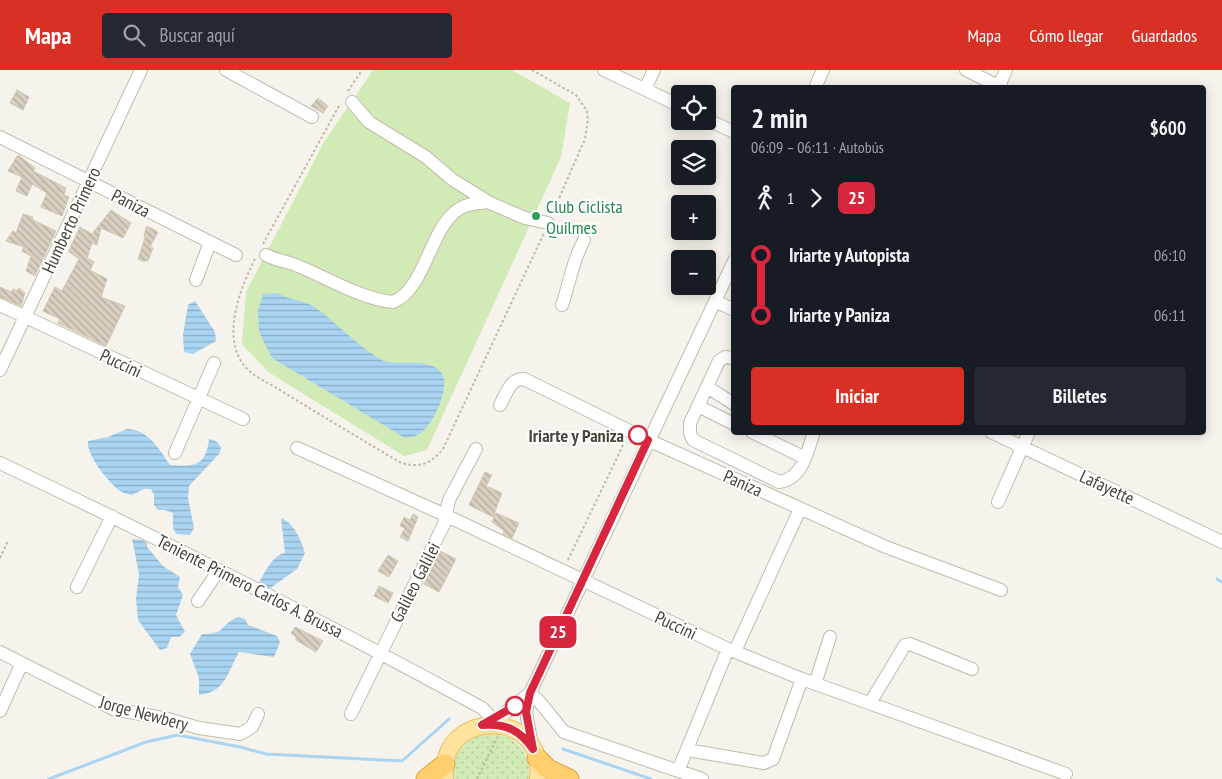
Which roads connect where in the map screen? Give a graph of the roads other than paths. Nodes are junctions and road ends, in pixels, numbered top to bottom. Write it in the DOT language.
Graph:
graph roads {
  1 [pos="141,70"];
  2 [pos="226,70"];
  3 [pos="604,70"];
  4 [pos="654,70"];
  5 [pos="823,70"];
  6 [pos="966,70"];
  7 [pos="1006,70"];
  8 [pos="816,85"];
  9 [pos="996,85"];
  10 [pos="1001,85"];
  11 [pos="644,90"];
  12 [pos="347,98"];
  13 [pos="671,102"];
  14 [pos="312,117"];
  15 [pos="716,124"];
  16 [pos="731,131"];
  17 [pos="0,137"];
  18 [pos="88,181"];
  19 [pos="488,202"];
  20 [pos="548,223"];
  21 [pos="584,240"];
  22 [pos="210,242"];
  23 [pos="236,255"];
  24 [pos="260,255"];
  25 [pos="731,267"];
  26 [pos="196,280"];
  27 [pos="715,301"];
  28 [pos="0,305"];
  29 [pos="562,305"];
  30 [pos="731,309"];
  31 [pos="26,317"];
  32 [pos="731,358"];
  33 [pos="214,363"];
  34 [pos="0,370"];
  35 [pos="707,387"];
  36 [pos="200,400"];
  37 [pos="731,402"];
  38 [pos="500,405"];
  39 [pos="698,406"];
  40 [pos="243,419"];
  41 [pos="731,422"];
  42 [pos="758,435"];
  43 [pos="813,435"];
  44 [pos="997,435"];
  45 [pos="1029,435"];
  46 [pos="648,440"];
  47 [pos="297,448"];
  48 [pos="1023,448"];
  49 [pos="476,449"];
  50 [pos="175,453"];
  51 [pos="805,458"];
  52 [pos="0,463"];
  53 [pos="998,502"];
  54 [pos="800,509"];
  55 [pos="445,515"];
  56 [pos="112,516"];
  57 [pos="1222,542"];
  58 [pos="219,570"];
  59 [pos="582,579"];
  60 [pos="77,587"];
  61 [pos="1001,590"];
  62 [pos="198,601"];
  63 [pos="830,637"];
  64 [pos="731,650"];
  65 [pos="0,652"];
  66 [pos="380,652"];
  67 [pos="22,663"];
  68 [pos="972,669"];
  69 [pos="802,679"];
  70 [pos="815,684"];
  71 [pos="530,693"];
  72 [pos="870,703"];
  73 [pos="0,711"];
  74 [pos="258,714"];
  75 [pos="351,714"];
  76 [pos="488,722"];
  77 [pos="687,750"];
  78 [pos="535,753"];
  79 [pos="445,771"];
  80 [pos="678,771"];
  81 [pos="1066,774"];
  82 [pos="426,779"];
  83 [pos="538,779"];
  84 [pos="569,779"];
  85 [pos="702,779"];
  1 -- 18 [label="street, Humberto Primero"];
  2 -- 14 [label="street"];
  3 -- 11 [label="street"];
  4 -- 11 [label="street"];
  5 -- 8 [label="street"];
  6 -- 9 [label="street"];
  7 -- 10 [label="street"];
  11 -- 13 [label="street"];
  12 -- 19 [label="street"];
  15 -- 16 [label="street"];
  17 -- 18 [label="street, Paniza"];
  18 -- 22 [label="street, Paniza"];
  18 -- 31 [label="street, Humberto Primero"];
  19 -- 20 [label="street"];
  19 -- 24 [label="street"];
  21 -- 29 [label="street"];
  22 -- 23 [label="street, Paniza"];
  22 -- 26 [label="street"];
  25 -- 27 [label="street"];
  27 -- 30 [label="street"];
  27 -- 46 [label="street"];
  28 -- 31 [label="street, Puccini"];
  31 -- 34 [label="street, Humberto Primero"];
  31 -- 36 [label="street, Puccini"];
  32 -- 35 [label="street"];
  33 -- 36 [label="street"];
  35 -- 37 [label="street"];
  35 -- 39 [label="street"];
  36 -- 40 [label="street, Puccini"];
  36 -- 50 [label="street"];
  38 -- 46 [label="street, Paniza"];
  39 -- 41 [label="street"];
  39 -- 51 [label="street"];
  42 -- 51 [label="street"];
  43 -- 51 [label="street"];
  44 -- 48 [label="street, Lafayette"];
  45 -- 48 [label="street"];
  46 -- 54 [label="street, Paniza"];
  46 -- 59 [label="street"];
  47 -- 55 [label="street, Puccini"];
  48 -- 53 [label="street"];
  48 -- 57 [label="street, Lafayette"];
  49 -- 55 [label="street, Galileo Galilei"];
  52 -- 56 [label="street, Teniente Primero Carlos A. Brussa"];
  54 -- 61 [label="street, Paniza"];
  54 -- 64 [label="street"];
  55 -- 59 [label="street, Puccini"];
  55 -- 66 [label="street, Galileo Galilei"];
  56 -- 58 [label="street, Teniente Primero Carlos A. Brussa"];
  56 -- 60 [label="street"];
  58 -- 62 [label="street"];
  58 -- 66 [label="street, Teniente Primero Carlos A. Brussa"];
  59 -- 64 [label="street, Puccini"];
  59 -- 71 [label="street"];
  63 -- 70 [label="street"];
  64 -- 69 [label="street, Puccini"];
  64 -- 77 [label="street"];
  65 -- 67 [label="street, Jorge Newbery"];
  66 -- 75 [label="street, Galileo Galilei"];
  66 -- 76 [label="street, Teniente Primero Carlos A. Brussa"];
  67 -- 73 [label="street"];
  67 -- 74 [label="street, Jorge Newbery"];
  68 -- 72 [label="street"];
  69 -- 70 [label="street, Puccini"];
  69 -- 77 [label="street"];
  70 -- 72 [label="street, Puccini"];
  71 -- 76 [label="street"];
  71 -- 78 [label="street"];
  71 -- 80 [label="street"];
  72 -- 81 [label="street, Puccini"];
  76 -- 78 [label="main road"];
  76 -- 79 [label="main road"];
  77 -- 80 [label="street"];
  78 -- 83 [label="main road"];
  78 -- 84 [label="highway"];
  79 -- 82 [label="highway"];
  80 -- 85 [label="street"];
}
